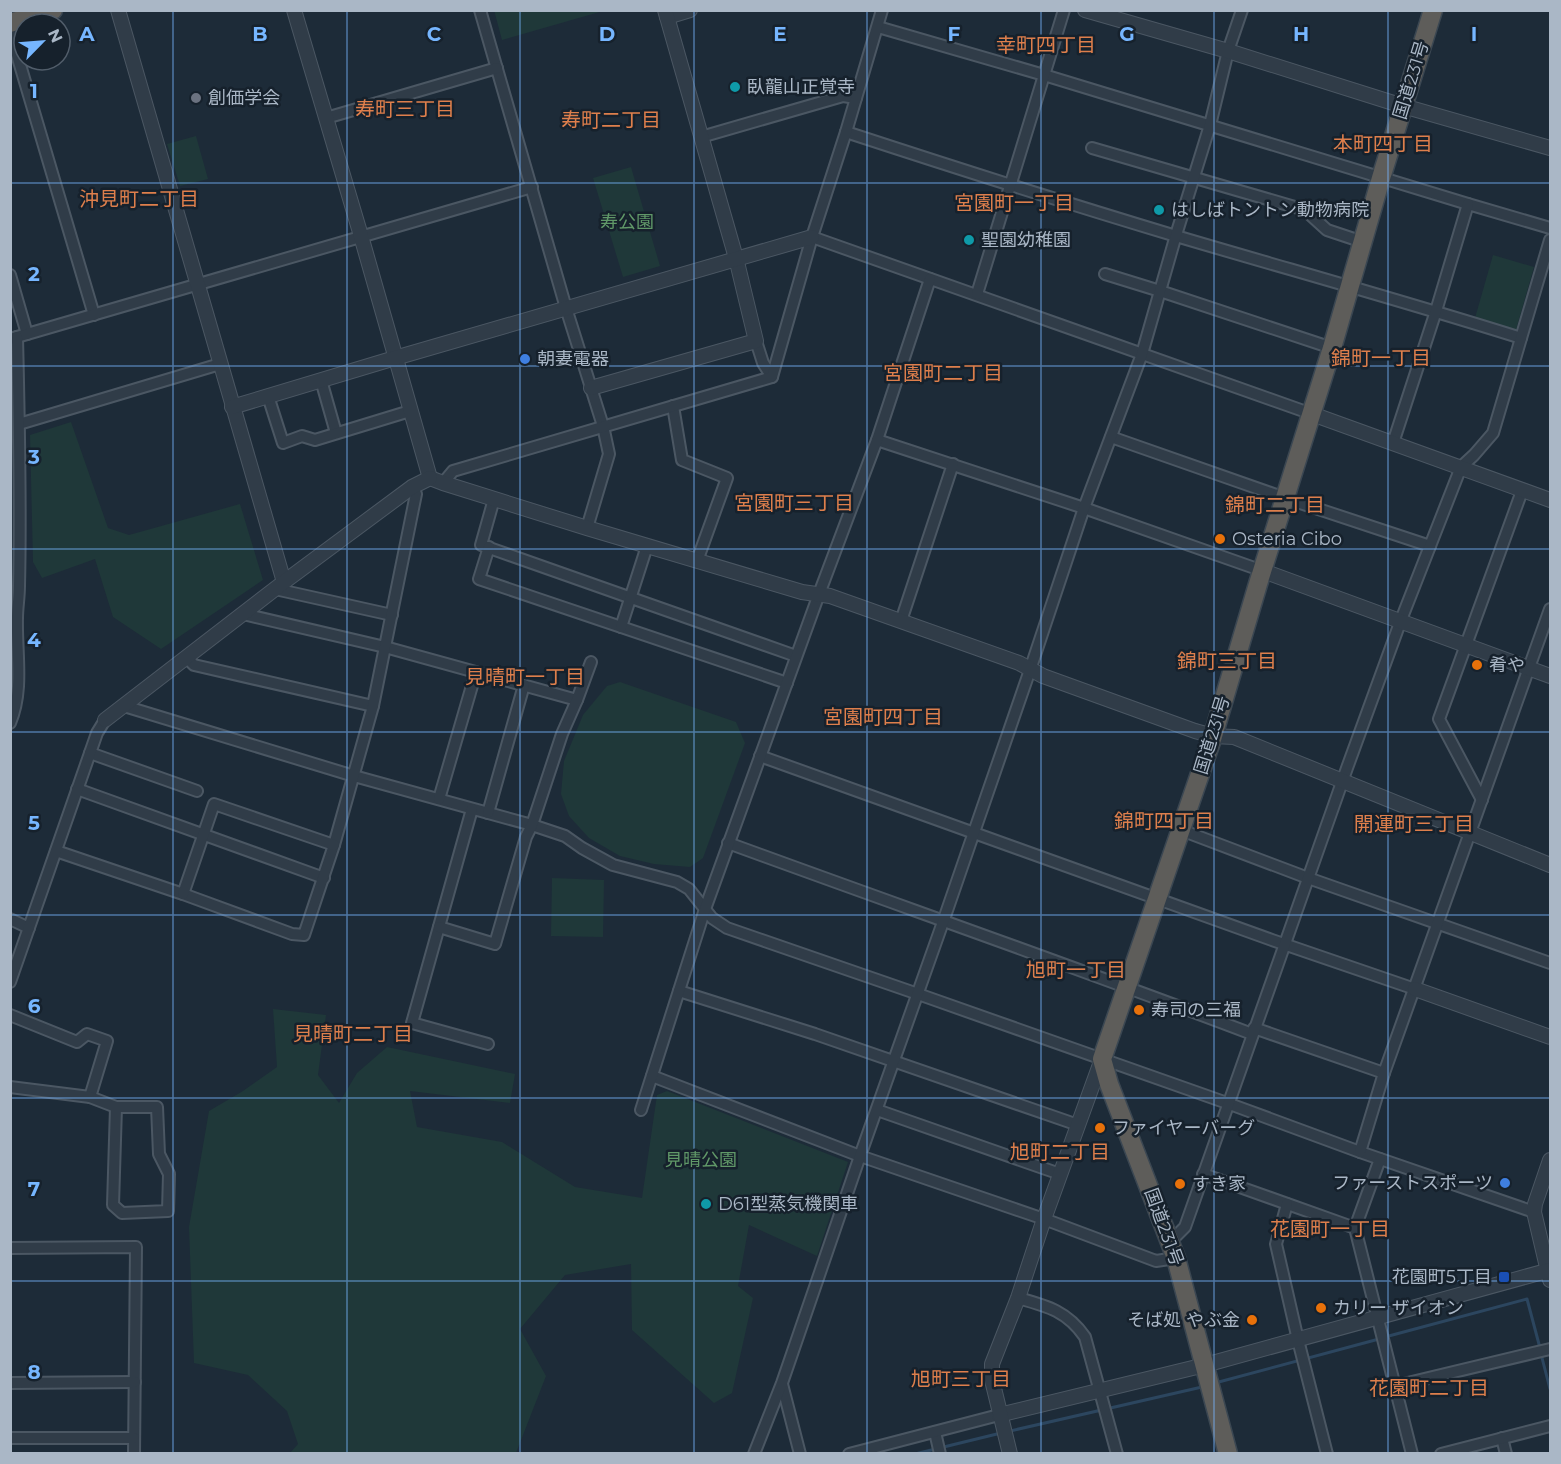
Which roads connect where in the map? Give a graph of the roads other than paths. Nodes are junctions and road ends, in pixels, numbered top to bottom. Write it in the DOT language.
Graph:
graph roads {
  1 [pos="53,10"];
  2 [pos="118,10"];
  3 [pos="294,10"];
  4 [pos="480,10"];
  5 [pos="690,10"];
  6 [pos="882,10"];
  7 [pos="1064,10"];
  8 [pos="1085,10"];
  9 [pos="1242,10"];
  10 [pos="1433,10"];
  11 [pos="666,14"];
  12 [pos="10,24"];
  13 [pos="878,27"];
  14 [pos="10,31"];
  15 [pos="1228,51"];
  16 [pos="496,68"];
  17 [pos="1044,75"];
  18 [pos="856,98"];
  19 [pos="1403,106"];
  20 [pos="326,118"];
  21 [pos="1210,125"];
  22 [pos="846,132"];
  23 [pos="701,137"];
  24 [pos="1092,148"];
  25 [pos="1551,148"];
  26 [pos="1193,178"];
  27 [pos="1381,178"];
  28 [pos="1010,185"];
  29 [pos="532,187"];
  30 [pos="1468,204"];
  31 [pos="1551,228"];
  32 [pos="1176,236"];
  33 [pos="361,237"];
  34 [pos="812,237"];
  35 [pos="1551,240"];
  36 [pos="1363,242"];
  37 [pos="736,258"];
  38 [pos="1105,274"];
  39 [pos="10,275"];
  40 [pos="930,279"];
  41 [pos="197,285"];
  42 [pos="1349,286"];
  43 [pos="1160,291"];
  44 [pos="977,294"];
  45 [pos="14,299"];
  46 [pos="566,308"];
  47 [pos="1436,311"];
  48 [pos="94,315"];
  49 [pos="18,337"];
  50 [pos="1521,338"];
  51 [pos="756,341"];
  52 [pos="1332,348"];
  53 [pos="1142,354"];
  54 [pos="395,358"];
  55 [pos="220,364"];
  56 [pos="772,378"];
  57 [pos="321,380"];
  58 [pos="591,388"];
  59 [pos="268,396"];
  60 [pos="673,406"];
  61 [pos="232,407"];
  62 [pos="410,411"];
  63 [pos="1312,414"];
  64 [pos="19,424"];
  65 [pos="603,426"];
  66 [pos="336,433"];
  67 [pos="1111,437"];
  68 [pos="877,440"];
  69 [pos="1394,443"];
  70 [pos="953,464"];
  71 [pos="1461,467"];
  72 [pos="436,481"];
  73 [pos="412,487"];
  74 [pos="1522,491"];
  75 [pos="1285,498"];
  76 [pos="494,499"];
  77 [pos="1551,500"];
  78 [pos="1084,507"];
  79 [pos="587,528"];
  80 [pos="647,546"];
  81 [pos="1430,546"];
  82 [pos="489,547"];
  83 [pos="697,561"];
  84 [pos="1263,571"];
  85 [pos="279,586"];
  86 [pos="15,588"];
  87 [pos="819,594"];
  88 [pos="630,598"];
  89 [pos="1551,609"];
  90 [pos="243,614"];
  91 [pos="392,615"];
  92 [pos="14,619"];
  93 [pos="1401,620"];
  94 [pos="901,621"];
  95 [pos="621,627"];
  96 [pos="1466,644"];
  97 [pos="385,647"];
  98 [pos="796,656"];
  99 [pos="186,657"];
  100 [pos="591,662"];
  101 [pos="1530,669"];
  102 [pos="1030,670"];
  103 [pos="476,672"];
  104 [pos="15,676"];
  105 [pos="1551,676"];
  106 [pos="787,683"];
  107 [pos="524,685"];
  108 [pos="578,700"];
  109 [pos="124,706"];
  110 [pos="373,706"];
  111 [pos="13,707"];
  112 [pos="105,720"];
  113 [pos="10,723"];
  114 [pos="1213,736"];
  115 [pos="90,753"];
  116 [pos="760,756"];
  117 [pos="354,776"];
  118 [pos="1342,781"];
  119 [pos="77,789"];
  120 [pos="197,791"];
  121 [pos="439,799"];
  122 [pos="1482,800"];
  123 [pos="472,809"];
  124 [pos="488,813"];
  125 [pos="532,825"];
  126 [pos="1181,831"];
  127 [pos="1470,832"];
  128 [pos="974,833"];
  129 [pos="204,835"];
  130 [pos="729,843"];
  131 [pos="334,845"];
  132 [pos="56,851"];
  133 [pos="1551,865"];
  134 [pos="324,878"];
  135 [pos="1308,878"];
  136 [pos="183,894"];
  137 [pos="1158,899"];
  138 [pos="705,909"];
  139 [pos="10,919"];
  140 [pos="943,922"];
  141 [pos="1438,924"];
  142 [pos="439,927"];
  143 [pos="29,928"];
  144 [pos="1284,944"];
  145 [pos="1551,963"];
  146 [pos="10,982"];
  147 [pos="1127,987"];
  148 [pos="1415,989"];
  149 [pos="679,991"];
  150 [pos="918,994"];
  151 [pos="10,1015"];
  152 [pos="1253,1031"];
  153 [pos="1551,1037"];
  154 [pos="488,1044"];
  155 [pos="1102,1059"];
  156 [pos="894,1061"];
  157 [pos="1384,1072"];
  158 [pos="652,1076"];
  159 [pos="10,1087"];
  160 [pos="90,1098"];
  161 [pos="1227,1103"];
  162 [pos="116,1107"];
  163 [pos="641,1110"];
  164 [pos="877,1110"];
  165 [pos="1078,1125"];
  166 [pos="1360,1152"];
  167 [pos="860,1156"];
  168 [pos="1380,1159"];
  169 [pos="1551,1160"];
  170 [pos="1060,1174"];
  171 [pos="1203,1174"];
  172 [pos="1287,1204"];
  173 [pos="1534,1212"];
  174 [pos="1044,1219"];
  175 [pos="1355,1228"];
  176 [pos="10,1248"];
  177 [pos="1173,1250"];
  178 [pos="1550,1274"];
  179 [pos="1018,1298"];
  180 [pos="1378,1318"];
  181 [pos="1298,1340"];
  182 [pos="1551,1349"];
  183 [pos="1205,1365"];
  184 [pos="135,1382"];
  185 [pos="10,1383"];
  186 [pos="782,1383"];
  187 [pos="1395,1386"];
  188 [pos="1100,1390"];
  189 [pos="999,1415"];
  190 [pos="1551,1426"];
  191 [pos="934,1432"];
  192 [pos="10,1438"];
  193 [pos="134,1438"];
  194 [pos="1502,1438"];
  195 [pos="868,1451"];
  196 [pos="135,1454"];
  197 [pos="754,1454"];
  198 [pos="800,1454"];
  199 [pos="849,1454"];
  200 [pos="940,1454"];
  201 [pos="1010,1454"];
  202 [pos="1117,1454"];
  203 [pos="1227,1454"];
  204 [pos="1327,1454"];
  205 [pos="1412,1454"];
  206 [pos="1441,1454"];
  207 [pos="1506,1454"];
  1 -- 12 [label="highway"];
  2 -- 41 [label="street"];
  3 -- 20 [label="street"];
  4 -- 16 [label="street"];
  5 -- 11 [label="street"];
  6 -- 13 [label="street"];
  7 -- 17 [label="street"];
  8 -- 15 [label="street"];
  9 -- 15 [label="street"];
  10 -- 19 [label="highway, 国道231号"];
  11 -- 23 [label="street"];
  13 -- 17 [label="street"];
  13 -- 18 [label="street"];
  14 -- 48 [label="street"];
  15 -- 19 [label="street"];
  15 -- 21 [label="street"];
  16 -- 20 [label="street"];
  16 -- 29 [label="street"];
  17 -- 21 [label="street"];
  17 -- 28 [label="street"];
  18 -- 22 [label="street"];
  18 -- 23 [label="street"];
  19 -- 25 [label="street"];
  19 -- 27 [label="highway, 国道231号"];
  20 -- 33 [label="street"];
  21 -- 26 [label="street"];
  21 -- 27 [label="street"];
  22 -- 28 [label="street"];
  22 -- 34 [label="street"];
  23 -- 37 [label="street"];
  24 -- 26 [label="street"];
  26 -- 32 [label="street"];
  26 -- 36 [label="street"];
  27 -- 30 [label="street"];
  27 -- 36 [label="highway, 国道231号"];
  28 -- 32 [label="street"];
  28 -- 44 [label="street"];
  29 -- 33 [label="street"];
  29 -- 46 [label="street"];
  30 -- 31 [label="street"];
  30 -- 47 [label="street"];
  32 -- 42 [label="street"];
  32 -- 43 [label="street"];
  33 -- 41 [label="street"];
  33 -- 54 [label="street"];
  34 -- 37 [label="street"];
  34 -- 40 [label="street"];
  34 -- 56 [label="street"];
  35 -- 50 [label="street"];
  36 -- 42 [label="highway, 国道231号"];
  37 -- 46 [label="street"];
  37 -- 51 [label="street"];
  38 -- 43 [label="street"];
  39 -- 45 [label="street"];
  40 -- 44 [label="street"];
  40 -- 68 [label="street"];
  41 -- 48 [label="street"];
  41 -- 55 [label="street"];
  42 -- 47 [label="street"];
  42 -- 52 [label="highway, 国道231号"];
  43 -- 52 [label="street"];
  43 -- 53 [label="street"];
  44 -- 53 [label="street"];
  45 -- 49 [label="street"];
  46 -- 54 [label="street"];
  46 -- 58 [label="street"];
  47 -- 50 [label="street"];
  47 -- 69 [label="street"];
  48 -- 49 [label="street"];
  49 -- 64 [label="street"];
  50 -- 71 [label="street"];
  51 -- 56 [label="street"];
  51 -- 58 [label="street"];
  52 -- 63 [label="highway, 国道231号"];
  53 -- 63 [label="street"];
  53 -- 67 [label="street"];
  54 -- 57 [label="street"];
  54 -- 62 [label="street"];
  55 -- 61 [label="street"];
  55 -- 64 [label="street"];
  56 -- 60 [label="street"];
  57 -- 59 [label="street"];
  57 -- 66 [label="street"];
  58 -- 65 [label="street"];
  59 -- 61 [label="street"];
  59 -- 66 [label="street"];
  60 -- 65 [label="street"];
  60 -- 83 [label="street"];
  61 -- 85 [label="street"];
  62 -- 66 [label="street"];
  62 -- 72 [label="street"];
  63 -- 69 [label="street"];
  63 -- 75 [label="highway, 国道231号"];
  64 -- 86 [label="street"];
  65 -- 72 [label="street"];
  65 -- 79 [label="street"];
  67 -- 75 [label="street"];
  67 -- 78 [label="street"];
  68 -- 70 [label="street"];
  68 -- 87 [label="street"];
  69 -- 71 [label="street"];
  70 -- 78 [label="street"];
  70 -- 94 [label="street"];
  71 -- 74 [label="street"];
  71 -- 81 [label="street"];
  72 -- 73 [label="street"];
  72 -- 76 [label="street"];
  73 -- 85 [label="street"];
  73 -- 91 [label="street"];
  74 -- 77 [label="street"];
  74 -- 96 [label="street"];
  75 -- 81 [label="street"];
  75 -- 84 [label="highway, 国道231号"];
  76 -- 79 [label="street"];
  76 -- 82 [label="street"];
  78 -- 84 [label="street"];
  78 -- 102 [label="street"];
  79 -- 80 [label="street"];
  80 -- 83 [label="street"];
  80 -- 88 [label="street"];
  81 -- 93 [label="street"];
  82 -- 88 [label="street"];
  82 -- 95 [label="street"];
  83 -- 87 [label="street"];
  84 -- 93 [label="street"];
  84 -- 114 [label="highway, 国道231号"];
  85 -- 90 [label="street"];
  85 -- 91 [label="street"];
  86 -- 92 [label="street"];
  87 -- 94 [label="street"];
  87 -- 98 [label="street"];
  88 -- 95 [label="street"];
  88 -- 98 [label="street"];
  89 -- 101 [label="street"];
  90 -- 97 [label="street"];
  90 -- 99 [label="street"];
  91 -- 97 [label="street"];
  92 -- 104 [label="street"];
  93 -- 96 [label="street"];
  93 -- 118 [label="street"];
  94 -- 102 [label="street"];
  95 -- 106 [label="street"];
  96 -- 101 [label="street"];
  96 -- 122 [label="street"];
  97 -- 103 [label="street"];
  97 -- 110 [label="street"];
  98 -- 106 [label="street"];
  99 -- 109 [label="street"];
  99 -- 110 [label="street"];
  100 -- 108 [label="street"];
  101 -- 105 [label="street"];
  101 -- 122 [label="street"];
  102 -- 114 [label="street"];
  102 -- 128 [label="street"];
  103 -- 107 [label="street"];
  103 -- 121 [label="street"];
  104 -- 111 [label="street"];
  106 -- 116 [label="street"];
  107 -- 108 [label="street"];
  107 -- 124 [label="street"];
  108 -- 125 [label="street"];
  109 -- 112 [label="street"];
  109 -- 117 [label="street"];
  110 -- 117 [label="street"];
  111 -- 113 [label="street"];
  112 -- 115 [label="street"];
  114 -- 118 [label="street"];
  114 -- 126 [label="highway, 国道231号"];
  115 -- 119 [label="street"];
  115 -- 120 [label="street"];
  116 -- 128 [label="street"];
  116 -- 130 [label="street"];
  117 -- 121 [label="street"];
  117 -- 131 [label="street"];
  118 -- 127 [label="street"];
  118 -- 135 [label="street"];
  119 -- 129 [label="street"];
  119 -- 132 [label="street"];
  121 -- 123 [label="street"];
  122 -- 127 [label="street"];
  123 -- 124 [label="street"];
  123 -- 142 [label="street"];
  124 -- 125 [label="street"];
  125 -- 138 [label="street"];
  125 -- 142 [label="street"];
  126 -- 135 [label="street"];
  126 -- 137 [label="highway, 国道231号"];
  127 -- 133 [label="street"];
  127 -- 141 [label="street"];
  128 -- 137 [label="street"];
  128 -- 140 [label="street"];
  129 -- 131 [label="street"];
  129 -- 134 [label="street"];
  129 -- 136 [label="street"];
  130 -- 138 [label="street"];
  130 -- 140 [label="street"];
  131 -- 134 [label="street"];
  132 -- 136 [label="street"];
  132 -- 143 [label="street"];
  134 -- 136 [label="street"];
  135 -- 141 [label="street"];
  135 -- 144 [label="street"];
  137 -- 144 [label="street"];
  137 -- 147 [label="highway, 国道231号"];
  138 -- 149 [label="street"];
  138 -- 150 [label="street"];
  139 -- 143 [label="street"];
  140 -- 147 [label="street"];
  140 -- 150 [label="street"];
  141 -- 145 [label="street"];
  141 -- 148 [label="street"];
  142 -- 154 [label="street"];
  143 -- 146 [label="street"];
  144 -- 148 [label="street"];
  144 -- 152 [label="street"];
  147 -- 152 [label="street"];
  147 -- 155 [label="highway, 国道231号"];
  148 -- 153 [label="street"];
  148 -- 157 [label="street"];
  149 -- 156 [label="street"];
  149 -- 158 [label="street"];
  150 -- 155 [label="street"];
  150 -- 156 [label="street"];
  151 -- 160 [label="street"];
  152 -- 157 [label="street"];
  152 -- 161 [label="street"];
  155 -- 161 [label="street"];
  155 -- 165 [label="street"];
  155 -- 177 [label="highway, 国道231号"];
  156 -- 164 [label="street"];
  156 -- 165 [label="street"];
  157 -- 166 [label="street"];
  158 -- 163 [label="street"];
  158 -- 167 [label="street"];
  159 -- 160 [label="street"];
  160 -- 162 [label="street"];
  161 -- 166 [label="street"];
  161 -- 171 [label="street"];
  162 -- 162 [label="street"];
  164 -- 167 [label="street"];
  164 -- 170 [label="street"];
  165 -- 170 [label="street"];
  166 -- 168 [label="street"];
  167 -- 174 [label="street"];
  167 -- 186 [label="street"];
  168 -- 173 [label="street"];
  168 -- 175 [label="street"];
  169 -- 173 [label="street"];
  170 -- 174 [label="street"];
  171 -- 172 [label="street"];
  171 -- 177 [label="street"];
  172 -- 175 [label="street"];
  172 -- 181 [label="street"];
  173 -- 178 [label="street"];
  174 -- 177 [label="street"];
  174 -- 179 [label="street"];
  175 -- 180 [label="street"];
  176 -- 184 [label="street"];
  177 -- 183 [label="highway, 国道231号"];
  178 -- 180 [label="street"];
  179 -- 188 [label="street"];
  179 -- 189 [label="street"];
  180 -- 181 [label="street"];
  180 -- 187 [label="street"];
  181 -- 183 [label="street"];
  181 -- 204 [label="street"];
  182 -- 187 [label="street"];
  183 -- 188 [label="street"];
  183 -- 203 [label="highway, 国道231号"];
  184 -- 185 [label="street"];
  184 -- 193 [label="street"];
  186 -- 197 [label="street"];
  186 -- 198 [label="street"];
  187 -- 205 [label="street"];
  188 -- 189 [label="street"];
  188 -- 202 [label="street"];
  189 -- 191 [label="street"];
  189 -- 201 [label="street"];
  190 -- 194 [label="street"];
  191 -- 195 [label="street"];
  191 -- 200 [label="street"];
  192 -- 193 [label="street"];
  193 -- 196 [label="street"];
  194 -- 206 [label="street"];
  194 -- 207 [label="street"];
  195 -- 199 [label="street"];
}
